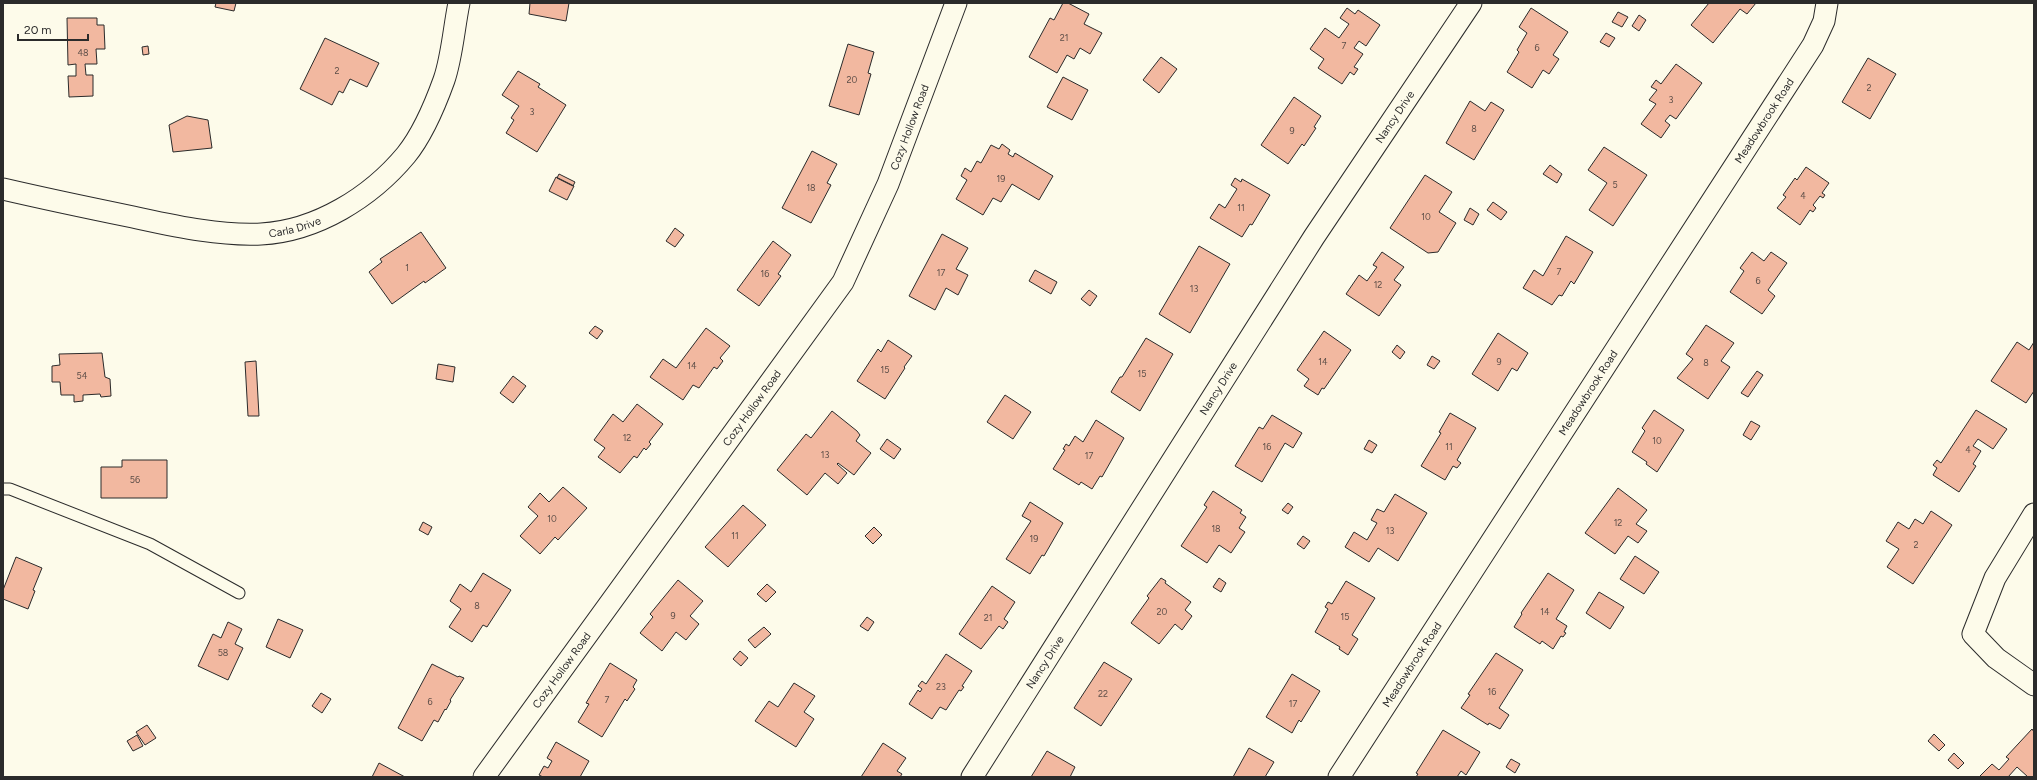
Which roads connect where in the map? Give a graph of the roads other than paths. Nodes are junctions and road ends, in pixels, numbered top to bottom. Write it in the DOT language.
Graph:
graph roads {
  1 [pos="459,3"];
  2 [pos="956,3"];
  3 [pos="1471,3"];
  4 [pos="1827,3"];
  5 [pos="3,189"];
  6 [pos="3,489"];
  7 [pos="2034,514"];
  8 [pos="238,593"];
  9 [pos="2034,685"];
  10 [pos="484,777"];
  11 [pos="972,777"];
  12 [pos="1339,777"];
  1 -- 5 [label="street, Carla Drive"];
  2 -- 10 [label="street, Cozy Hollow Road"];
  3 -- 11 [label="street, Nancy Drive"];
  4 -- 12 [label="street, Meadowbrook Road"];
  6 -- 8 [label="lane"];
  7 -- 9 [label="street"];
}
